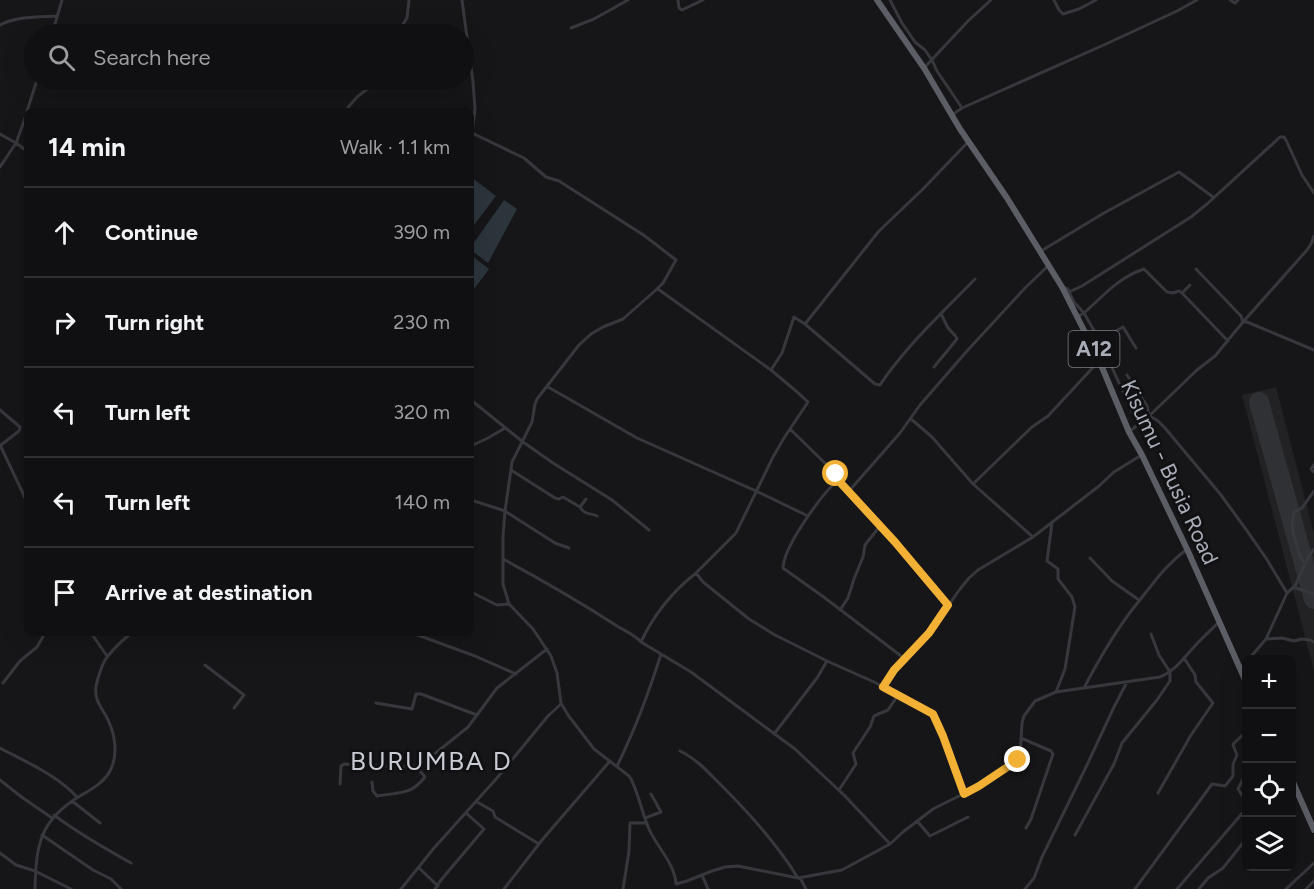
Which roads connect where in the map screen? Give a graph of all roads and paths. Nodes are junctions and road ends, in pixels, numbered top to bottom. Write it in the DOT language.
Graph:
graph roads {
  1 [pos="62,0"];
  2 [pos="409,0"];
  3 [pos="462,0"];
  4 [pos="628,0"];
  5 [pos="678,0"];
  6 [pos="702,0"];
  7 [pos="877,0"];
  8 [pos="890,0"];
  9 [pos="991,0"];
  10 [pos="1054,0"];
  11 [pos="1096,0"];
  12 [pos="1197,0"];
  13 [pos="1230,0"];
  14 [pos="1238,0"];
  15 [pos="57,16"];
  16 [pos="55,24"];
  17 [pos="403,24"];
  18 [pos="465,24"];
  19 [pos="0,25"];
  20 [pos="571,28"];
  21 [pos="932,60"];
  22 [pos="924,68"];
  23 [pos="34,90"];
  24 [pos="367,90"];
  25 [pos="474,90"];
  26 [pos="28,108"];
  27 [pos="348,108"];
  28 [pos="962,108"];
  29 [pos="952,115"];
  30 [pos="474,117"];
  31 [pos="24,120"];
  32 [pos="0,134"];
  33 [pos="474,135"];
  34 [pos="968,142"];
  35 [pos="16,143"];
  36 [pos="24,149"];
  37 [pos="0,167"];
  38 [pos="1314,193"];
  39 [pos="1214,197"];
  40 [pos="1314,236"];
  41 [pos="1041,251"];
  42 [pos="1049,265"];
  43 [pos="1196,269"];
  44 [pos="975,279"];
  45 [pos="1190,285"];
  46 [pos="1062,287"];
  47 [pos="657,289"];
  48 [pos="1069,292"];
  49 [pos="1182,293"];
  50 [pos="940,314"];
  51 [pos="1081,315"];
  52 [pos="1243,322"];
  53 [pos="805,324"];
  54 [pos="1100,341"];
  55 [pos="1228,341"];
  56 [pos="1092,345"];
  57 [pos="1136,348"];
  58 [pos="1313,348"];
  59 [pos="1099,360"];
  60 [pos="934,367"];
  61 [pos="771,370"];
  62 [pos="1127,375"];
  63 [pos="548,387"];
  64 [pos="474,402"];
  65 [pos="0,410"];
  66 [pos="1149,416"];
  67 [pos="911,419"];
  68 [pos="1138,424"];
  69 [pos="505,428"];
  70 [pos="790,429"];
  71 [pos="1129,432"];
  72 [pos="523,442"];
  73 [pos="474,445"];
  74 [pos="1142,455"];
  75 [pos="1314,465"];
  76 [pos="511,470"];
  77 [pos="1314,472"];
  78 [pos="838,480"];
  79 [pos="973,484"];
  80 [pos="756,491"];
  81 [pos="849,491"];
  82 [pos="1314,491"];
  83 [pos="24,496"];
  84 [pos="586,499"];
  85 [pos="474,501"];
  86 [pos="580,507"];
  87 [pos="505,511"];
  88 [pos="597,516"];
  89 [pos="808,516"];
  90 [pos="1052,523"];
  91 [pos="880,526"];
  92 [pos="649,530"];
  93 [pos="1033,537"];
  94 [pos="568,548"];
  95 [pos="1186,549"];
  96 [pos="1314,549"];
  97 [pos="1090,558"];
  98 [pos="503,559"];
  99 [pos="1305,565"];
  100 [pos="696,573"];
  101 [pos="1293,587"];
  102 [pos="1287,593"];
  103 [pos="474,594"];
  104 [pos="1314,594"];
  105 [pos="1139,600"];
  106 [pos="509,604"];
  107 [pos="948,605"];
  108 [pos="840,610"];
  109 [pos="1219,622"];
  110 [pos="1151,634"];
  111 [pos="43,636"];
  112 [pos="93,636"];
  113 [pos="128,636"];
  114 [pos="419,636"];
  115 [pos="1266,639"];
  116 [pos="641,642"];
  117 [pos="1314,642"];
  118 [pos="547,649"];
  119 [pos="661,654"];
  120 [pos="1252,655"];
  121 [pos="107,657"];
  122 [pos="1184,658"];
  123 [pos="905,659"];
  124 [pos="827,661"];
  125 [pos="205,665"];
  126 [pos="1242,667"];
  127 [pos="1240,669"];
  128 [pos="1170,672"];
  129 [pos="1242,673"];
  130 [pos="516,674"];
  131 [pos="1127,682"];
  132 [pos="3,683"];
  133 [pos="883,687"];
  134 [pos="1084,688"];
  135 [pos="1056,692"];
  136 [pos="898,695"];
  137 [pos="376,704"];
  138 [pos="561,704"];
  139 [pos="234,708"];
  140 [pos="477,715"];
  141 [pos="774,734"];
  142 [pos="1242,736"];
  143 [pos="1021,738"];
  144 [pos="0,748"];
  145 [pos="680,751"];
  146 [pos="610,761"];
  147 [pos="416,766"];
  148 [pos="617,766"];
  149 [pos="0,780"];
  150 [pos="1242,780"];
  151 [pos="372,782"];
  152 [pos="340,784"];
  153 [pos="839,790"];
  154 [pos="651,794"];
  155 [pos="964,794"];
  156 [pos="1158,794"];
  157 [pos="1242,795"];
  158 [pos="78,797"];
  159 [pos="1296,798"];
  160 [pos="72,801"];
  161 [pos="476,801"];
  162 [pos="466,813"];
  163 [pos="1242,814"];
  164 [pos="53,816"];
  165 [pos="968,816"];
  166 [pos="646,821"];
  167 [pos="917,821"];
  168 [pos="100,824"];
  169 [pos="1026,828"];
  170 [pos="1314,831"];
  171 [pos="42,835"];
  172 [pos="1076,835"];
  173 [pos="539,844"];
  174 [pos="890,844"];
  175 [pos="1242,844"];
  176 [pos="0,853"];
  177 [pos="131,863"];
  178 [pos="1314,863"];
  179 [pos="418,868"];
  180 [pos="34,871"];
  181 [pos="702,875"];
  182 [pos="799,878"];
  183 [pos="1314,881"];
  184 [pos="676,884"];
  185 [pos="436,887"];
  186 [pos="35,889"];
  187 [pos="71,889"];
  188 [pos="121,889"];
  189 [pos="401,889"];
  190 [pos="504,889"];
  191 [pos="623,889"];
  192 [pos="677,889"];
  193 [pos="708,889"];
  194 [pos="806,889"];
  195 [pos="1025,889"];
  196 [pos="1135,889"];
  197 [pos="1177,889"];
  198 [pos="1199,889"];
  199 [pos="1286,889"];
  200 [pos="1305,889"];
  1 -- 15 [label="street"];
  2 -- 17 [label="street"];
  3 -- 18 [label="street"];
  4 -- 20 [label="street"];
  5 -- 6 [label="street"];
  7 -- 22 [label="highway, Kisumu - Busia Road / A12"];
  8 -- 21 [label="street"];
  9 -- 21 [label="street"];
  10 -- 11 [label="street"];
  12 -- 28 [label="street"];
  13 -- 14 [label="street"];
  15 -- 16 [label="street"];
  15 -- 19 [label="street"];
  21 -- 22 [label="street"];
  21 -- 28 [label="street"];
  22 -- 29 [label="highway, Kisumu - Busia Road / A12"];
  23 -- 26 [label="street"];
  24 -- 27 [label="street"];
  25 -- 30 [label="street"];
  28 -- 29 [label="street"];
  29 -- 34 [label="highway, Kisumu - Busia Road / A12"];
  31 -- 35 [label="street"];
  32 -- 35 [label="street"];
  33 -- 47 [label="street"];
  34 -- 41 [label="highway, Kisumu - Busia Road / A12"];
  34 -- 53 [label="street"];
  35 -- 36 [label="street"];
  35 -- 37 [label="street"];
  38 -- 39 [label="street"];
  39 -- 41 [label="street"];
  39 -- 48 [label="street"];
  40 -- 52 [label="street"];
  41 -- 42 [label="highway, Kisumu - Busia Road / A12"];
  42 -- 46 [label="highway, Kisumu - Busia Road / A12"];
  42 -- 67 [label="street"];
  43 -- 52 [label="street"];
  44 -- 50 [label="street"];
  45 -- 49 [label="street"];
  46 -- 48 [label="street"];
  46 -- 51 [label="highway, Kisumu - Busia Road / A12"];
  47 -- 61 [label="street"];
  47 -- 63 [label="street"];
  48 -- 51 [label="street"];
  49 -- 51 [label="street"];
  49 -- 55 [label="street"];
  50 -- 53 [label="street"];
  50 -- 60 [label="street"];
  51 -- 54 [label="street"];
  51 -- 56 [label="highway, Kisumu - Busia Road / A12"];
  52 -- 55 [label="street"];
  52 -- 58 [label="street"];
  53 -- 61 [label="street"];
  54 -- 56 [label="street"];
  54 -- 57 [label="street"];
  54 -- 68 [label="street"];
  55 -- 66 [label="street"];
  56 -- 59 [label="highway, Kisumu - Busia Road / A12"];
  59 -- 71 [label="highway, Kisumu - Busia Road / A12"];
  59 -- 79 [label="street"];
  61 -- 70 [label="street"];
  62 -- 66 [label="street"];
  63 -- 72 [label="street"];
  63 -- 80 [label="street"];
  64 -- 69 [label="street"];
  65 -- 83 [label="street"];
  66 -- 68 [label="street"];
  66 -- 102 [label="street"];
  67 -- 79 [label="street"];
  67 -- 81 [label="street"];
  68 -- 71 [label="street"];
  69 -- 72 [label="street"];
  69 -- 73 [label="street"];
  70 -- 78 [label="street"];
  70 -- 80 [label="street"];
  71 -- 74 [label="highway, Kisumu - Busia Road / A12"];
  72 -- 76 [label="street"];
  72 -- 92 [label="street"];
  74 -- 90 [label="street"];
  74 -- 95 [label="highway, Kisumu - Busia Road / A12"];
  75 -- 77 [label="street"];
  76 -- 86 [label="street"];
  76 -- 87 [label="street"];
  78 -- 81 [label="street"];
  78 -- 89 [label="street"];
  79 -- 93 [label="street"];
  80 -- 89 [label="street"];
  80 -- 100 [label="street"];
  81 -- 91 [label="street"];
  82 -- 99 [label="street"];
  84 -- 86 [label="street"];
  85 -- 87 [label="street"];
  86 -- 88 [label="street"];
  87 -- 94 [label="street"];
  87 -- 98 [label="street"];
  89 -- 108 [label="street"];
  90 -- 93 [label="street"];
  90 -- 135 [label="street"];
  91 -- 107 [label="street"];
  91 -- 108 [label="street"];
  93 -- 107 [label="street"];
  95 -- 105 [label="street"];
  95 -- 109 [label="highway, Kisumu - Busia Road / A12"];
  96 -- 99 [label="street"];
  97 -- 105 [label="street"];
  98 -- 106 [label="street"];
  98 -- 116 [label="street"];
  99 -- 101 [label="street"];
  100 -- 116 [label="street"];
  100 -- 124 [label="street"];
  101 -- 102 [label="street"];
  101 -- 104 [label="street"];
  102 -- 115 [label="street"];
  103 -- 106 [label="street"];
  105 -- 134 [label="street"];
  106 -- 118 [label="street"];
  107 -- 123 [label="street"];
  108 -- 123 [label="street"];
  109 -- 122 [label="street"];
  109 -- 127 [label="highway, Kisumu - Busia Road / A12"];
  110 -- 128 [label="street"];
  111 -- 132 [label="street"];
  112 -- 121 [label="street"];
  113 -- 121 [label="street"];
  114 -- 130 [label="street"];
  115 -- 117 [label="street"];
  115 -- 120 [label="street"];
  116 -- 119 [label="street"];
  118 -- 130 [label="street"];
  118 -- 138 [label="street"];
  119 -- 141 [label="street"];
  119 -- 148 [label="street"];
  121 -- 158 [label="street"];
  122 -- 128 [label="street"];
  122 -- 156 [label="street"];
  123 -- 133 [label="street"];
  124 -- 133 [label="street"];
  124 -- 141 [label="street"];
  125 -- 139 [label="street"];
  126 -- 127 [label="street"];
  127 -- 129 [label="highway, Kisumu - Busia Road / A12"];
  128 -- 131 [label="street"];
  128 -- 172 [label="street"];
  130 -- 140 [label="street"];
  131 -- 134 [label="street"];
  131 -- 195 [label="street"];
  133 -- 136 [label="street"];
  134 -- 135 [label="street"];
  135 -- 143 [label="street"];
  136 -- 153 [label="street"];
  136 -- 155 [label="street"];
  137 -- 140 [label="street"];
  138 -- 146 [label="street"];
  138 -- 161 [label="street"];
  140 -- 147 [label="street"];
  141 -- 153 [label="street"];
  142 -- 196 [label="street"];
  143 -- 155 [label="street"];
  143 -- 169 [label="street"];
  144 -- 158 [label="street"];
  145 -- 182 [label="street"];
  146 -- 148 [label="street"];
  146 -- 173 [label="street"];
  147 -- 151 [label="street"];
  147 -- 152 [label="street"];
  148 -- 166 [label="street"];
  149 -- 164 [label="street"];
  150 -- 157 [label="street"];
  153 -- 174 [label="street"];
  154 -- 166 [label="street"];
  155 -- 167 [label="street"];
  158 -- 160 [label="street"];
  159 -- 170 [label="highway"];
  160 -- 164 [label="street"];
  160 -- 168 [label="street"];
  161 -- 162 [label="street"];
  161 -- 173 [label="street"];
  162 -- 179 [label="street"];
  162 -- 185 [label="street"];
  163 -- 197 [label="street"];
  164 -- 171 [label="street"];
  164 -- 177 [label="street"];
  165 -- 167 [label="street"];
  166 -- 184 [label="street"];
  166 -- 191 [label="street"];
  167 -- 174 [label="street"];
  171 -- 180 [label="street"];
  171 -- 188 [label="street"];
  173 -- 190 [label="street"];
  174 -- 182 [label="street"];
  175 -- 198 [label="street"];
  176 -- 180 [label="street"];
  178 -- 199 [label="street"];
  179 -- 185 [label="street"];
  179 -- 189 [label="street"];
  180 -- 186 [label="street"];
  180 -- 187 [label="street"];
  181 -- 182 [label="street"];
  181 -- 184 [label="street"];
  181 -- 193 [label="street"];
  182 -- 194 [label="street"];
  183 -- 200 [label="street"];
  184 -- 192 [label="street"];
}
